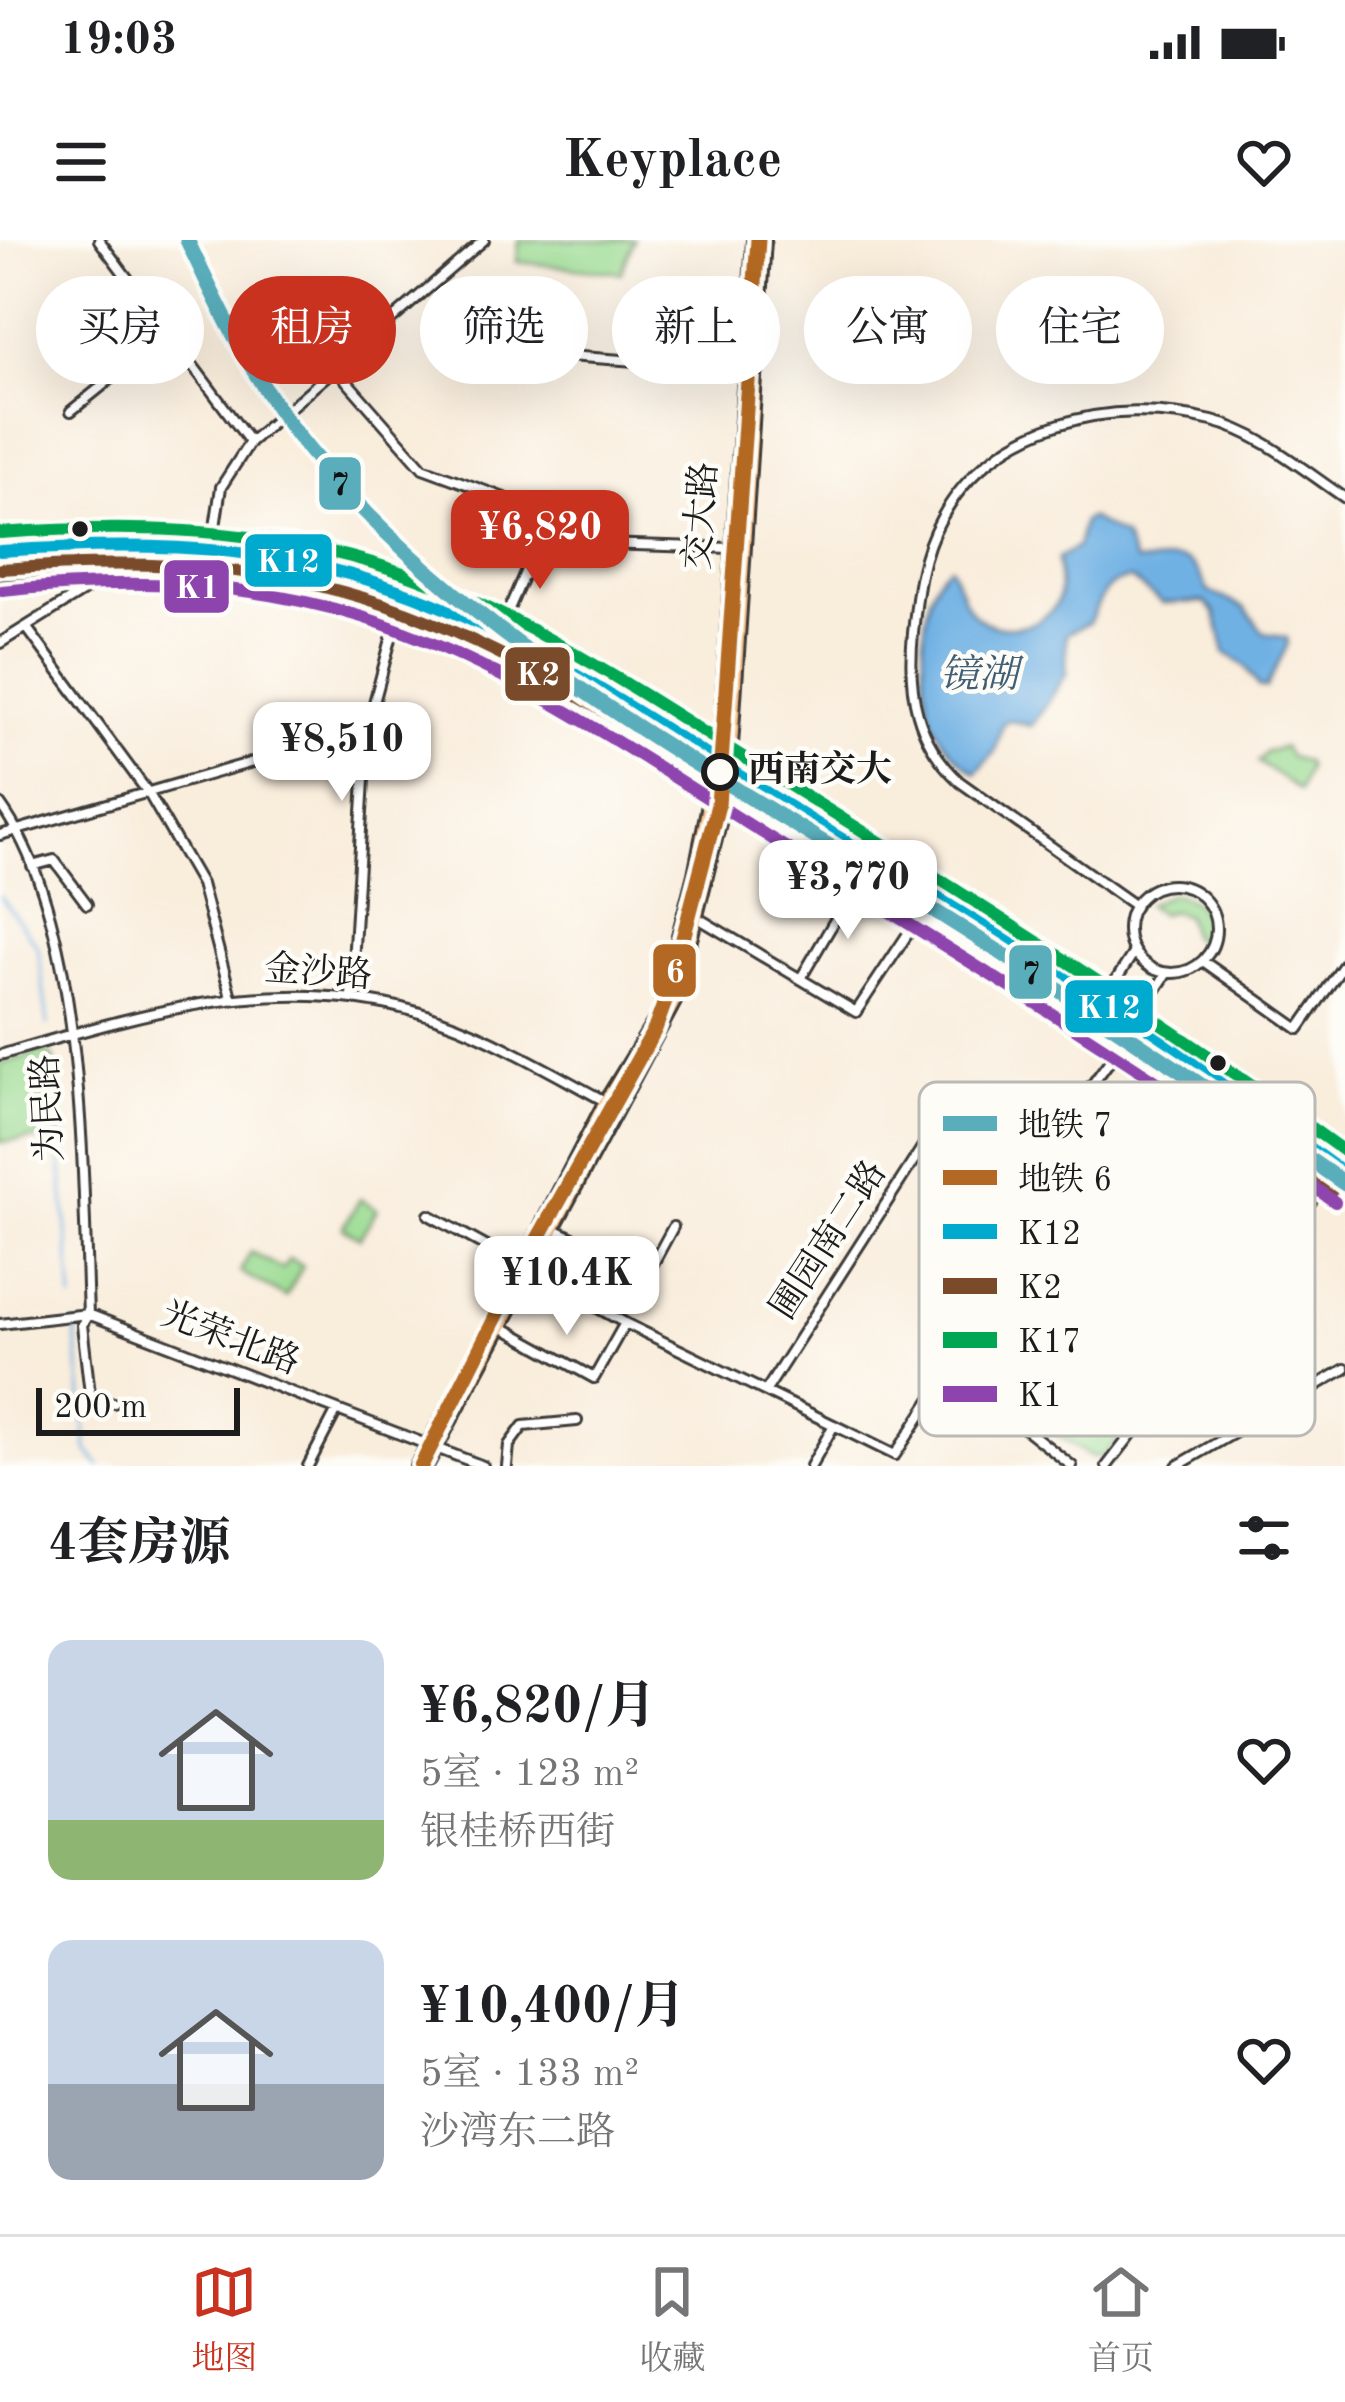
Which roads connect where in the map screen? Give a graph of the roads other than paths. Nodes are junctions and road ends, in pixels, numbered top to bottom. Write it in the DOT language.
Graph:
graph roads {
  1 [pos="99,240"];
  2 [pos="484,240"];
  3 [pos="752,240"];
  4 [pos="765,240"];
  5 [pos="126,276"];
  6 [pos="749,276"];
  7 [pos="396,317"];
  8 [pos="204,380"];
  9 [pos="105,384"];
  10 [pos="318,384"];
  11 [pos="349,384"];
  12 [pos="742,384"];
  13 [pos="71,411"];
  14 [pos="250,442"];
  15 [pos="1345,498"];
  16 [pos="214,534"];
  17 [pos="0,535"];
  18 [pos="538,542"];
  19 [pos="731,548"];
  20 [pos="0,550"];
  21 [pos="0,573"];
  22 [pos="406,580"];
  23 [pos="254,584"];
  24 [pos="92,586"];
  25 [pos="0,588"];
  26 [pos="396,622"];
  27 [pos="503,623"];
  28 [pos="27,628"];
  29 [pos="0,643"];
  30 [pos="367,729"];
  31 [pos="718,754"];
  32 [pos="731,761"];
  33 [pos="148,794"];
  34 [pos="712,795"];
  35 [pos="725,803"];
  36 [pos="0,804"];
  37 [pos="17,828"];
  38 [pos="0,835"];
  39 [pos="32,866"];
  40 [pos="856,884"];
  41 [pos="87,904"];
  42 [pos="1135,906"];
  43 [pos="698,918"];
  44 [pos="917,920"];
  45 [pos="1134,952"];
  46 [pos="1203,961"];
  47 [pos="1345,963"];
  48 [pos="1167,973"];
  49 [pos="801,978"];
  50 [pos="1108,991"];
  51 [pos="231,997"];
  52 [pos="351,997"];
  53 [pos="1140,1013"];
  54 [pos="74,1033"];
  55 [pos="1122,1044"];
  56 [pos="0,1054"];
  57 [pos="1094,1082"];
  58 [pos="1177,1082"];
  59 [pos="1191,1082"];
  60 [pos="1216,1082"];
  61 [pos="1238,1082"];
  62 [pos="605,1101"];
  63 [pos="618,1108"];
  64 [pos="1315,1136"];
  65 [pos="919,1151"];
  66 [pos="1315,1153"];
  67 [pos="1344,1156"];
  68 [pos="1315,1167"];
  69 [pos="1345,1174"];
  70 [pos="1315,1178"];
  71 [pos="1324,1184"];
  72 [pos="1345,1187"];
  73 [pos="1315,1196"];
  74 [pos="1345,1199"];
  75 [pos="429,1215"];
  76 [pos="673,1227"];
  77 [pos="552,1228"];
  78 [pos="525,1266"];
  79 [pos="88,1314"];
  80 [pos="626,1323"];
  81 [pos="0,1324"];
  82 [pos="500,1326"];
  83 [pos="1345,1369"];
  84 [pos="1315,1386"];
  85 [pos="767,1389"];
  86 [pos="114,1403"];
  87 [pos="337,1410"];
  88 [pos="919,1417"];
  89 [pos="577,1421"];
  90 [pos="834,1425"];
  91 [pos="1034,1436"];
  92 [pos="1131,1436"];
  93 [pos="1229,1436"];
  94 [pos="430,1446"];
  95 [pos="308,1466"];
  96 [pos="416,1466"];
  97 [pos="427,1466"];
  98 [pos="483,1466"];
  99 [pos="507,1466"];
  100 [pos="811,1466"];
  101 [pos="1072,1466"];
  102 [pos="1108,1466"];
  103 [pos="1177,1466"];
  1 -- 5 [label="street"];
  2 -- 7 [label="street"];
  3 -- 6 [label="main road, 交大路"];
  4 -- 32 [label="main road, 交大路"];
  8 -- 14 [label="street"];
  9 -- 13 [label="street"];
  10 -- 14 [label="street"];
  11 -- 18 [label="street"];
  12 -- 19 [label="main road, 交大路"];
  14 -- 16 [label="street"];
  15 -- 42 [label="street"];
  16 -- 17 [label="main road"];
  16 -- 22 [label="main road"];
  18 -- 19 [label="street"];
  18 -- 27 [label="street"];
  19 -- 31 [label="main road, 交大路"];
  20 -- 22 [label="highway, bridge"];
  20 -- 60 [label="highway, bridge"];
  21 -- 23 [label="highway, bridge"];
  21 -- 59 [label="highway, bridge"];
  22 -- 27 [label="main road"];
  23 -- 24 [label="main road"];
  23 -- 26 [label="main road"];
  24 -- 25 [label="main road"];
  24 -- 28 [label="street"];
  26 -- 30 [label="street"];
  26 -- 34 [label="main road"];
  27 -- 31 [label="main road"];
  28 -- 29 [label="street"];
  28 -- 33 [label="street"];
  30 -- 33 [label="street"];
  30 -- 52 [label="street"];
  31 -- 32 [label="main road"];
  31 -- 34 [label="main road, 交大路"];
  32 -- 35 [label="main road, 交大路"];
  32 -- 50 [label="main road"];
  33 -- 37 [label="street"];
  33 -- 51 [label="street"];
  34 -- 35 [label="main road"];
  34 -- 62 [label="main road, 交大路"];
  35 -- 40 [label="main road"];
  35 -- 43 [label="main road, 交大路"];
  36 -- 37 [label="street, 为民路"];
  37 -- 38 [label="street"];
  37 -- 39 [label="street, 为民路"];
  39 -- 41 [label="street"];
  39 -- 54 [label="street, 为民路"];
  40 -- 44 [label="main road"];
  40 -- 49 [label="street"];
  42 -- 45 [label="street"];
  42 -- 46 [label="street"];
  43 -- 49 [label="street"];
  43 -- 63 [label="main road, 交大路"];
  44 -- 49 [label="street"];
  44 -- 55 [label="main road"];
  45 -- 48 [label="street"];
  45 -- 50 [label="street"];
  46 -- 47 [label="street"];
  46 -- 48 [label="street"];
  48 -- 53 [label="street"];
  50 -- 53 [label="main road"];
  51 -- 52 [label="street, 金沙路"];
  51 -- 54 [label="street, 金沙路"];
  52 -- 62 [label="street, 金沙路"];
  53 -- 61 [label="main road"];
  54 -- 56 [label="street, 金沙路"];
  54 -- 79 [label="street, 为民路"];
  55 -- 57 [label="street"];
  55 -- 58 [label="main road"];
  62 -- 63 [label="street, 金沙路"];
  62 -- 78 [label="main road, 交大路"];
  63 -- 77 [label="main road, 交大路"];
  64 -- 67 [label="main road"];
  65 -- 85 [label="street, 圃园南二路"];
  66 -- 69 [label="highway, bridge"];
  67 -- 71 [label="street"];
  68 -- 72 [label="highway, bridge"];
  70 -- 71 [label="main road"];
  71 -- 73 [label="street"];
  71 -- 74 [label="main road"];
  75 -- 78 [label="street"];
  76 -- 77 [label="street"];
  77 -- 78 [label="main road, 交大路"];
  78 -- 80 [label="street"];
  78 -- 82 [label="main road"];
  78 -- 94 [label="main road"];
  79 -- 81 [label="street, 光荣北路"];
  79 -- 86 [label="street, 为民路"];
  79 -- 87 [label="street, 光荣北路"];
  80 -- 82 [label="street"];
  80 -- 85 [label="street"];
  82 -- 94 [label="main road"];
  83 -- 84 [label="street"];
  85 -- 90 [label="street"];
  87 -- 94 [label="street, 光荣北路"];
  87 -- 95 [label="street"];
  88 -- 90 [label="street"];
  89 -- 99 [label="street"];
  90 -- 100 [label="street"];
  91 -- 101 [label="street"];
  92 -- 102 [label="street"];
  93 -- 103 [label="street"];
  94 -- 96 [label="main road"];
  94 -- 97 [label="main road"];
  94 -- 98 [label="street, 光荣北路"];
}
